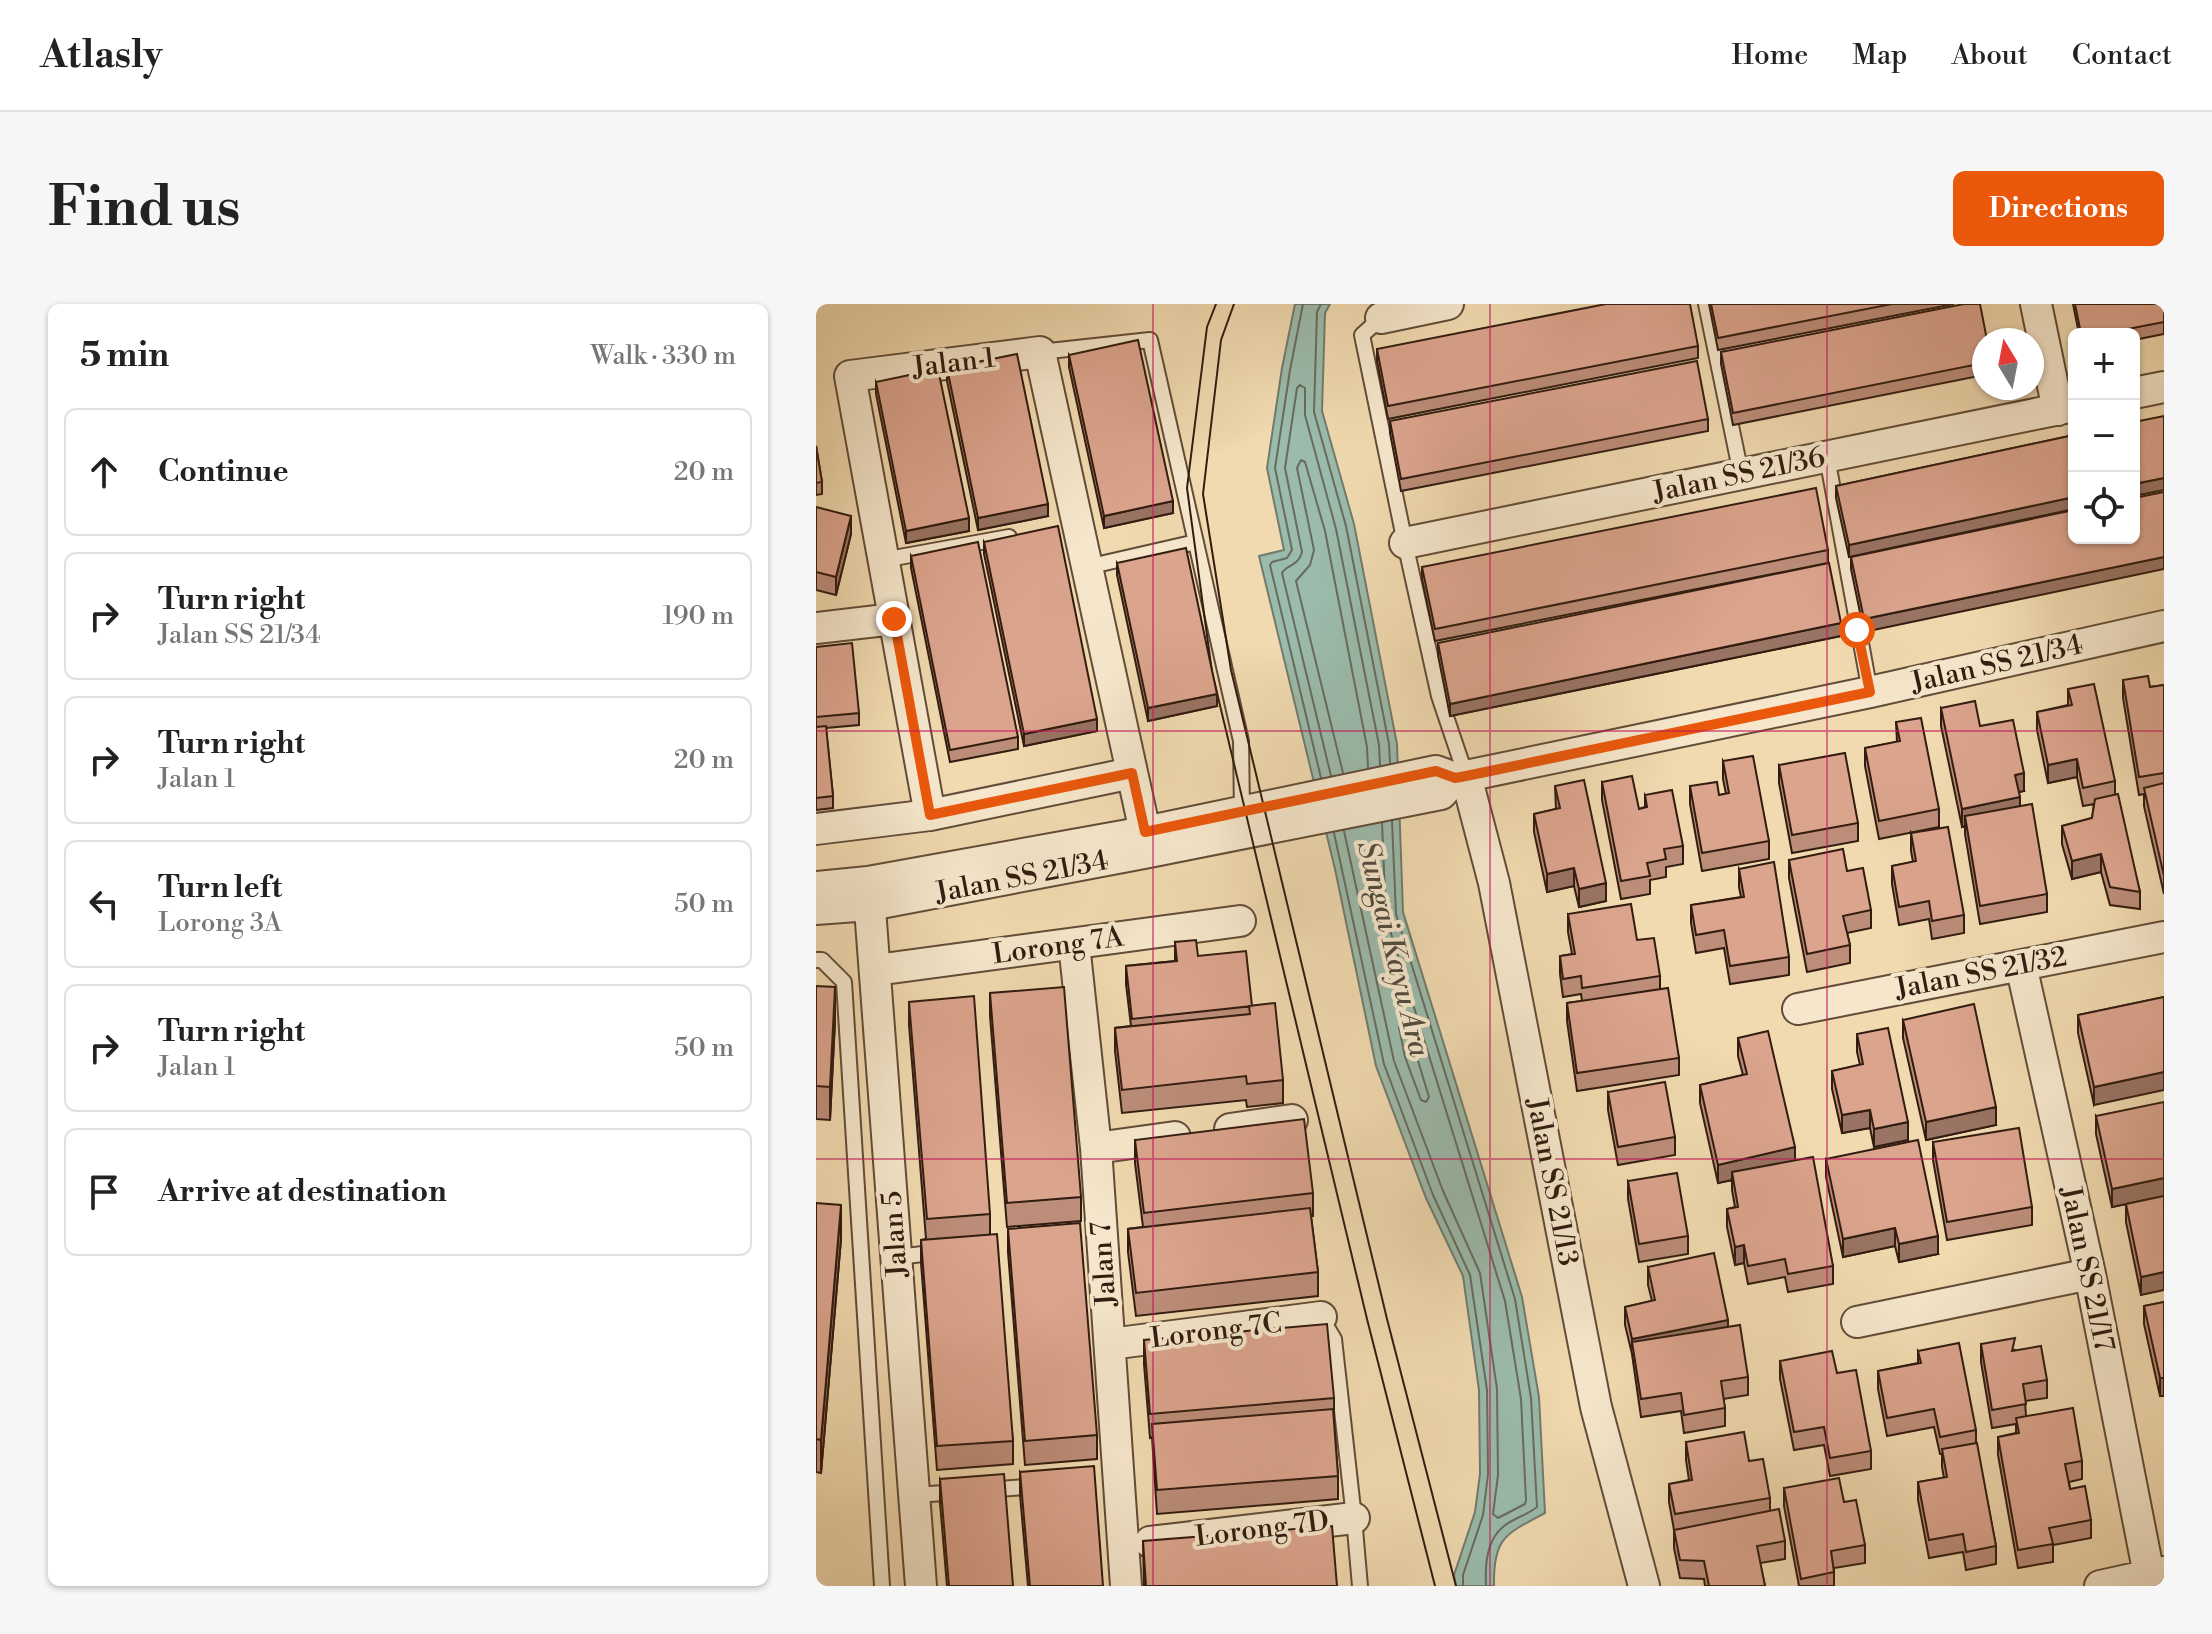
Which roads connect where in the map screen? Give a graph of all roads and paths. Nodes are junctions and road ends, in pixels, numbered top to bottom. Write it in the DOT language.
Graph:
graph roads {
  1 [pos="1448,304"];
  2 [pos="1706,304"];
  3 [pos="2036,304"];
  4 [pos="1381,318"];
  5 [pos="1040,352"];
  6 [pos="2164,387"];
  7 [pos="2140,392"];
  8 [pos="2066,408"];
  9 [pos="1827,457"];
  10 [pos="1741,474"];
  11 [pos="1018,535"];
  12 [pos="1196,542"];
  13 [pos="1405,543"];
  14 [pos="883,560"];
  15 [pos="1087,567"];
  16 [pos="894,619"];
  17 [pos="2164,626"];
  18 [pos="816,628"];
  19 [pos="1870,692"];
  20 [pos="1132,773"];
  21 [pos="1449,780"];
  22 [pos="930,815"];
  23 [pos="1258,816"];
  24 [pos="816,829"];
  25 [pos="1147,842"];
  26 [pos="816,887"];
  27 [pos="869,894"];
  28 [pos="816,909"];
  29 [pos="1240,921"];
  30 [pos="2164,937"];
  31 [pos="1074,944"];
  32 [pos="816,960"];
  33 [pos="2021,965"];
  34 [pos="876,970"];
  35 [pos="1798,1009"];
  36 [pos="1292,1120"];
  37 [pos="1096,1148"];
  38 [pos="960,1250"];
  39 [pos="897,1257"];
  40 [pos="2090,1274"];
  41 [pos="1321,1317"];
  42 [pos="1857,1322"];
  43 [pos="1110,1344"];
  44 [pos="1056,1485"];
  45 [pos="915,1495"];
  46 [pos="1354,1518"];
  47 [pos="1123,1546"];
  48 [pos="2156,1574"];
  49 [pos="882,1586"];
  50 [pos="921,1586"];
  51 [pos="1126,1586"];
  52 [pos="1360,1586"];
  53 [pos="1644,1586"];
  54 [pos="2100,1586"];
  1 -- 4 [label="street"];
  2 -- 10 [label="lane"];
  3 -- 8 [label="street"];
  4 -- 13 [label="lane"];
  5 -- 12 [label="lane"];
  5 -- 14 [label="street, Jalan 1"];
  5 -- 15 [label="street"];
  6 -- 7 [label="street"];
  8 -- 9 [label="street, Jalan SS 21/36"];
  9 -- 10 [label="street, Jalan SS 21/36"];
  9 -- 19 [label="lane"];
  10 -- 13 [label="street, Jalan SS 21/36"];
  11 -- 14 [label="lane"];
  12 -- 15 [label="lane"];
  12 -- 23 [label="lane"];
  13 -- 21 [label="lane"];
  14 -- 16 [label="street, Jalan 1"];
  15 -- 20 [label="street"];
  16 -- 18 [label="street"];
  16 -- 22 [label="street, Jalan 1"];
  17 -- 19 [label="street, Jalan SS 21/34"];
  19 -- 21 [label="street, Jalan SS 21/34"];
  20 -- 22 [label="street"];
  20 -- 25 [label="street"];
  21 -- 23 [label="street, Jalan SS 21/34"];
  21 -- 53 [label="street, Jalan SS 21/13"];
  22 -- 24 [label="street"];
  23 -- 25 [label="street, Jalan SS 21/34"];
  25 -- 27 [label="street, Jalan SS 21/34"];
  26 -- 27 [label="street, Jalan SS 21/34"];
  27 -- 28 [label="street, Jalan SS 21/34"];
  27 -- 34 [label="street, Jalan 5"];
  29 -- 31 [label="street, Lorong 7A"];
  30 -- 33 [label="street, Jalan SS 21/32"];
  31 -- 34 [label="street, Lorong 7A"];
  31 -- 37 [label="street, Jalan 7"];
  32 -- 49 [label="lane"];
  33 -- 35 [label="street, Jalan SS 21/32"];
  33 -- 40 [label="street, Jalan SS 21/17"];
  34 -- 39 [label="street, Jalan 5"];
  36 -- 37 [label="street"];
  37 -- 43 [label="street, Jalan 7"];
  38 -- 39 [label="lane"];
  39 -- 45 [label="street, Jalan 5"];
  40 -- 42 [label="street"];
  40 -- 48 [label="street, Jalan SS 21/17"];
  41 -- 43 [label="street, Lorong 7C"];
  41 -- 46 [label="lane"];
  43 -- 47 [label="street, Jalan 7"];
  44 -- 45 [label="lane"];
  45 -- 50 [label="street, Jalan 5"];
  46 -- 47 [label="street, Lorong 7D"];
  46 -- 52 [label="lane"];
  47 -- 51 [label="street, Jalan 7"];
  48 -- 54 [label="street"];
}
